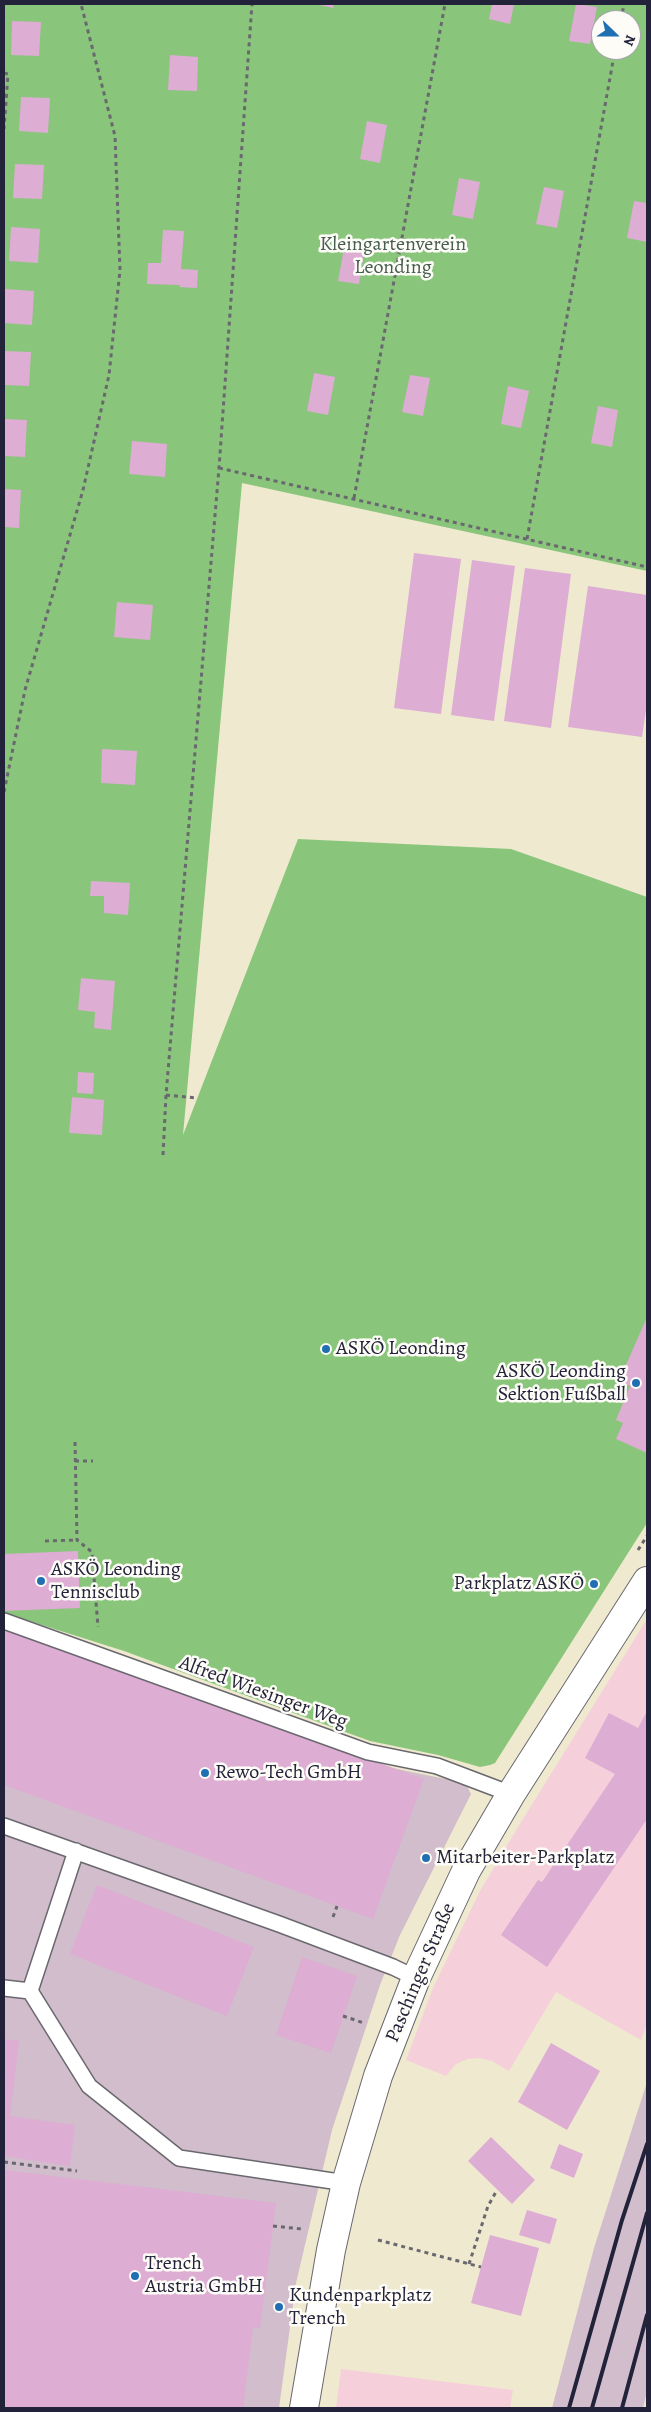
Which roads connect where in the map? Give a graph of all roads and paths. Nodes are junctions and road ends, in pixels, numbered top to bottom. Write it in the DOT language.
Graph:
graph roads {
  1 [pos="81,4"];
  2 [pos="252,4"];
  3 [pos="445,4"];
  4 [pos="613,60"];
  5 [pos="4,73"];
  6 [pos="4,129"];
  7 [pos="219,468"];
  8 [pos="354,498"];
  9 [pos="527,539"];
  10 [pos="647,567"];
  11 [pos="4,792"];
  12 [pos="166,1095"];
  13 [pos="197,1098"];
  14 [pos="163,1155"];
  15 [pos="75,1442"];
  16 [pos="75,1461"];
  17 [pos="93,1461"];
  18 [pos="77,1540"];
  19 [pos="45,1541"];
  20 [pos="647,1581"];
  21 [pos="4,1621"];
  22 [pos="100,1655"];
  23 [pos="512,1794"];
  24 [pos="4,1826"];
  25 [pos="76,1851"];
  26 [pos="416,1978"];
  27 [pos="4,1988"];
  28 [pos="30,1991"];
  29 [pos="343,2016"];
  30 [pos="370,2025"];
  31 [pos="4,2162"];
  32 [pos="77,2171"];
  33 [pos="346,2183"];
  34 [pos="497,2190"];
  35 [pos="273,2226"];
  36 [pos="312,2230"];
  37 [pos="378,2240"];
  38 [pos="469,2264"];
  39 [pos="481,2267"];
  40 [pos="304,2408"];
  1 -- 11 [label="path"];
  2 -- 7 [label="path"];
  3 -- 8 [label="path"];
  4 -- 9 [label="path"];
  5 -- 6 [label="path"];
  7 -- 8 [label="path"];
  7 -- 12 [label="path"];
  8 -- 9 [label="path"];
  9 -- 10 [label="path"];
  12 -- 13 [label="path"];
  12 -- 14 [label="path"];
  15 -- 16 [label="path"];
  16 -- 17 [label="path"];
  16 -- 18 [label="path"];
  18 -- 19 [label="path"];
  18 -- 22 [label="path"];
  20 -- 23 [label="street, Paschinger Straße"];
  21 -- 22 [label="lane, Alfred Wiesinger Weg"];
  22 -- 23 [label="lane, Alfred Wiesinger Weg"];
  23 -- 26 [label="street, Paschinger Straße"];
  24 -- 25 [label="lane"];
  25 -- 26 [label="lane"];
  25 -- 28 [label="lane"];
  26 -- 33 [label="street, Paschinger Straße"];
  27 -- 28 [label="lane"];
  28 -- 33 [label="lane"];
  29 -- 30 [label="path"];
  31 -- 32 [label="path"];
  33 -- 40 [label="street, Paschinger Straße"];
  34 -- 38 [label="path"];
  35 -- 36 [label="path"];
  37 -- 38 [label="path"];
  38 -- 39 [label="path"];
}
